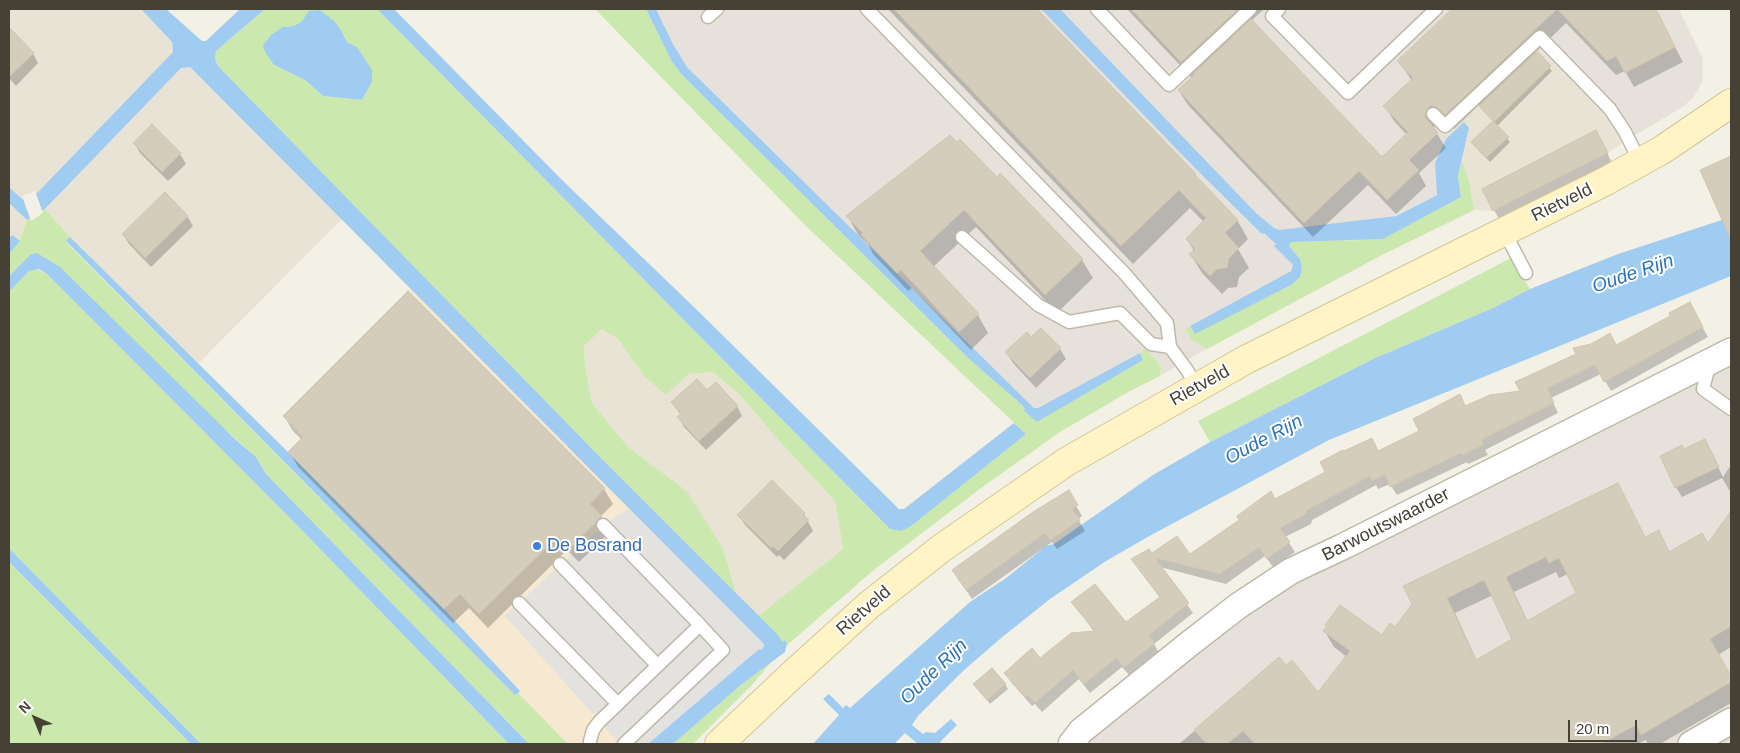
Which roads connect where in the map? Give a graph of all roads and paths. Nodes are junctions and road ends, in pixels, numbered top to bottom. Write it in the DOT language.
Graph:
graph roads {
  1 [pos="867,9"];
  2 [pos="1098,9"];
  3 [pos="1250,9"];
  4 [pos="1436,9"];
  5 [pos="1276,12"];
  6 [pos="1731,103"];
  7 [pos="1433,114"];
  8 [pos="1640,162"];
  9 [pos="1504,231"];
  10 [pos="962,237"];
  11 [pos="1526,273"];
  12 [pos="1170,347"];
  13 [pos="1731,350"];
  14 [pos="1710,362"];
  15 [pos="1197,387"];
  16 [pos="1731,409"];
  17 [pos="603,525"];
  18 [pos="560,564"];
  19 [pos="519,603"];
  20 [pos="700,625"];
  21 [pos="657,665"];
  22 [pos="617,703"];
  23 [pos="1731,721"];
  24 [pos="590,741"];
  25 [pos="624,744"];
  26 [pos="719,744"];
  27 [pos="1071,744"];
  28 [pos="1691,744"];
  1 -- 12 [label="lane"];
  2 -- 3 [label="lane"];
  4 -- 5 [label="lane"];
  6 -- 8 [label="main road, Rietveld"];
  7 -- 8 [label="lane"];
  8 -- 9 [label="main road, Rietveld"];
  9 -- 11 [label="lane"];
  9 -- 15 [label="main road, Rietveld"];
  10 -- 12 [label="lane"];
  12 -- 15 [label="lane"];
  13 -- 14 [label="street, Barwoutswaarder"];
  14 -- 16 [label="lane"];
  14 -- 27 [label="street, Barwoutswaarder"];
  15 -- 26 [label="main road, Rietveld"];
  17 -- 20 [label="lane"];
  18 -- 21 [label="lane"];
  19 -- 22 [label="lane"];
  20 -- 21 [label="lane"];
  20 -- 25 [label="lane"];
  21 -- 22 [label="lane"];
  22 -- 24 [label="lane"];
  23 -- 28 [label="street"];
}
